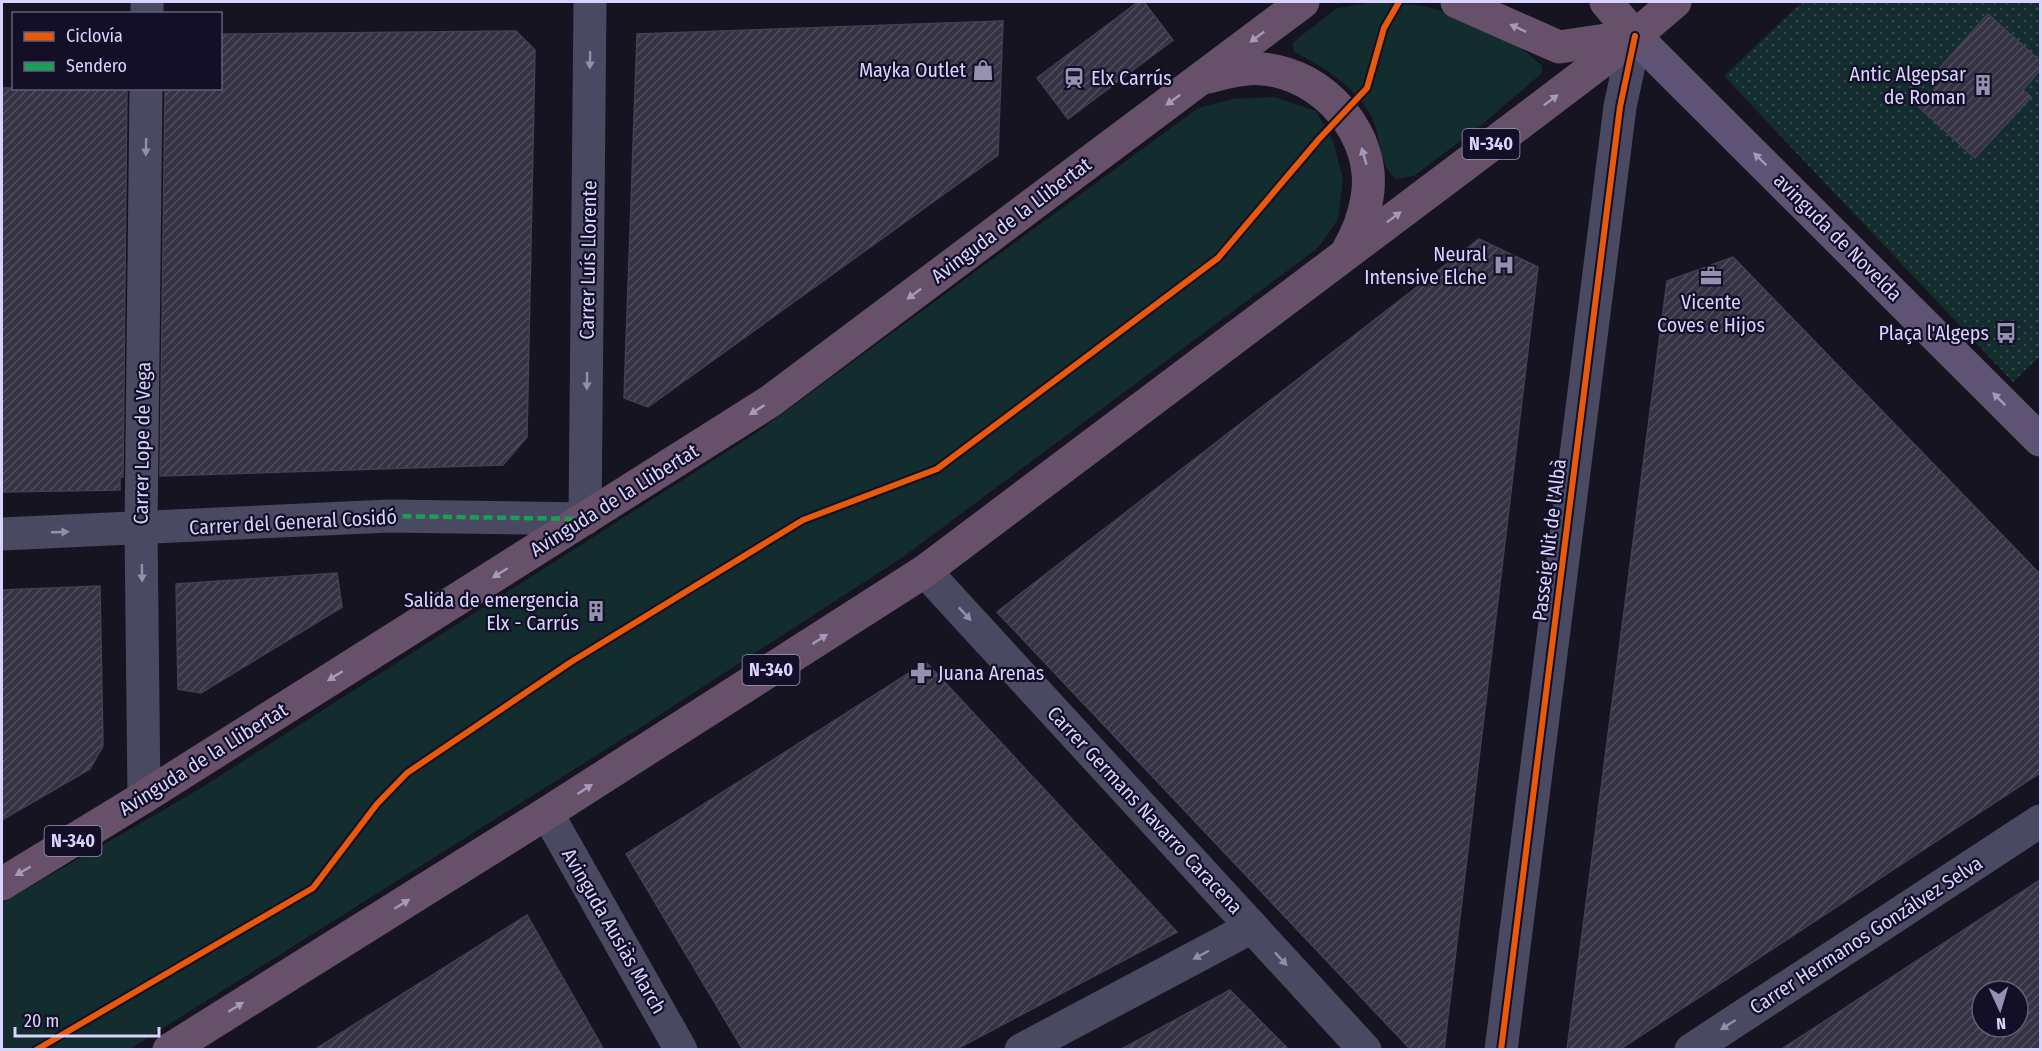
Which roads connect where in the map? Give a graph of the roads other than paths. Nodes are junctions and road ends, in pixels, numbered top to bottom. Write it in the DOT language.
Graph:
graph roads {
  1 [pos="590,2"];
  2 [pos="1304,2"];
  3 [pos="1457,2"];
  4 [pos="1606,2"];
  5 [pos="1634,2"];
  6 [pos="1675,2"];
  7 [pos="1635,36"];
  8 [pos="1201,79"];
  9 [pos="146,90"];
  10 [pos="1347,252"];
  11 [pos="2040,440"];
  12 [pos="585,519"];
  13 [pos="141,529"];
  14 [pos="2,534"];
  15 [pos="925,571"];
  16 [pos="144,797"];
  17 [pos="547,813"];
  18 [pos="2040,821"];
  19 [pos="2,884"];
  20 [pos="1252,927"];
  21 [pos="169,1050"];
  22 [pos="681,1050"];
  23 [pos="1021,1050"];
  24 [pos="1365,1050"];
  25 [pos="1501,1050"];
  26 [pos="1691,1050"];
  1 -- 12 [label="street, Carrer Luís Llorente, one-way"];
  2 -- 8 [label="highway, Avinguda de la Llibertat / N-340, one-way"];
  7 -- 3 [label="highway, one-way"];
  4 -- 7 [label="highway"];
  5 -- 7 [label="highway"];
  6 -- 7 [label="highway, Avinguda de la Llibertat / N-340"];
  10 -- 7 [label="highway, Avinguda de la Llibertat / N-340, one-way"];
  11 -- 7 [label="main road, avinguda de Novelda, one-way"];
  7 -- 25 [label="street, Passeig Nit de l'Albà"];
  10 -- 8 [label="highway, Avinguda de la Llibertat / N-340, one-way"];
  8 -- 12 [label="highway, Avinguda de la Llibertat / N-340, one-way"];
  9 -- 13 [label="street, Carrer Lope de Vega, one-way"];
  10 -- 15 [label="highway, Avinguda de la Llibertat / N-340"];
  12 -- 13 [label="street, Carrer del General Cosidó"];
  12 -- 16 [label="highway, Avinguda de la Llibertat / N-340, one-way"];
  14 -- 13 [label="street, Carrer del General Cosidó, one-way"];
  13 -- 16 [label="street, Carrer Lope de Vega, one-way"];
  17 -- 15 [label="highway, Avinguda de la Llibertat / N-340, one-way"];
  15 -- 20 [label="street, Carrer Germans Navarro Caracena, one-way"];
  16 -- 19 [label="highway, Avinguda de la Llibertat / N-340, one-way"];
  21 -- 17 [label="highway, Avinguda de la Llibertat / N-340, one-way"];
  17 -- 22 [label="street, Avinguda Ausiàs March"];
  18 -- 26 [label="street, Carrer Hermanos Gonzálvez Selva, one-way"];
  20 -- 23 [label="street, one-way"];
  20 -- 24 [label="street, Carrer Germans Navarro Caracena, one-way"];
}
